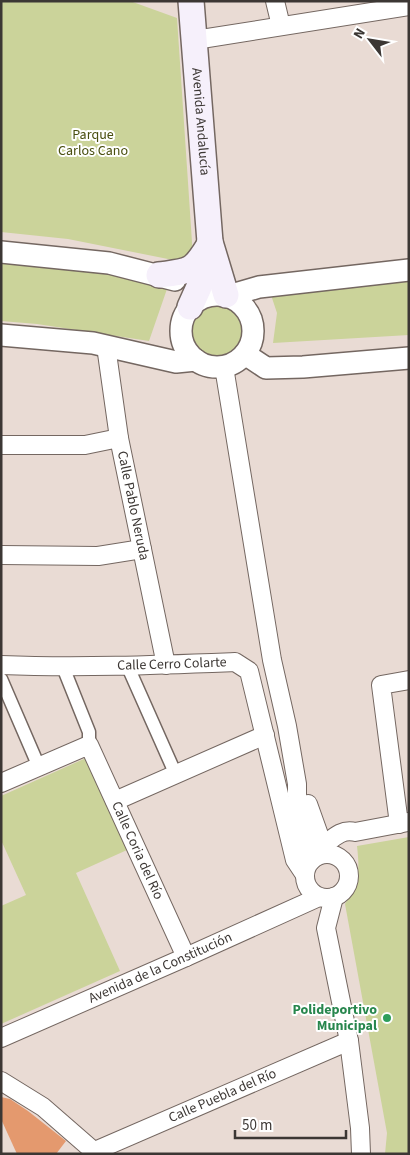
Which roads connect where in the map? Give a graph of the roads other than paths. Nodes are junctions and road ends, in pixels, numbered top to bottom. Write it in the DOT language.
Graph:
graph roads {
  1 [pos="191,1"];
  2 [pos="275,1"];
  3 [pos="379,6"];
  4 [pos="409,6"];
  5 [pos="281,26"];
  6 [pos="195,40"];
  7 [pos="210,242"];
  8 [pos="1,252"];
  9 [pos="409,270"];
  10 [pos="159,274"];
  11 [pos="213,296"];
  12 [pos="1,335"];
  13 [pos="106,346"];
  14 [pos="245,354"];
  15 [pos="409,358"];
  16 [pos="196,360"];
  17 [pos="224,367"];
  18 [pos="119,438"];
  19 [pos="1,445"];
  20 [pos="142,549"];
  21 [pos="1,555"];
  22 [pos="1,664"];
  23 [pos="166,665"];
  24 [pos="63,667"];
  25 [pos="128,667"];
  26 [pos="1,679"];
  27 [pos="409,680"];
  28 [pos="265,735"];
  29 [pos="89,745"];
  30 [pos="39,767"];
  31 [pos="176,775"];
  32 [pos="1,783"];
  33 [pos="115,801"];
  34 [pos="404,823"];
  35 [pos="320,858"];
  36 [pos="326,897"];
  37 [pos="186,957"];
  38 [pos="1,1038"];
  39 [pos="349,1041"];
  40 [pos="1,1081"];
  41 [pos="96,1152"];
  42 [pos="361,1154"];
  1 -- 6 [label="main road, Avenida Andalucía"];
  2 -- 5 [label="street"];
  3 -- 4 [label="street"];
  3 -- 5 [label="street"];
  5 -- 6 [label="street"];
  6 -- 7 [label="main road, Avenida Andalucía"];
  7 -- 10 [label="main road"];
  7 -- 11 [label="main road, Avenida Andalucía"];
  8 -- 10 [label="street"];
  9 -- 11 [label="street"];
  10 -- 11 [label="street"];
  11 -- 14 [label="street"];
  11 -- 16 [label="street"];
  12 -- 13 [label="street"];
  13 -- 16 [label="street"];
  13 -- 18 [label="street, Calle Pablo Neruda"];
  14 -- 15 [label="street"];
  14 -- 17 [label="street"];
  16 -- 17 [label="street"];
  17 -- 35 [label="street"];
  18 -- 19 [label="street"];
  18 -- 20 [label="street, Calle Pablo Neruda"];
  20 -- 21 [label="street"];
  20 -- 23 [label="street, Calle Pablo Neruda"];
  22 -- 24 [label="street, Calle Cerro Colarte"];
  23 -- 25 [label="street, Calle Cerro Colarte"];
  23 -- 28 [label="street, Calle Cerro Colarte"];
  24 -- 25 [label="street, Calle Cerro Colarte"];
  24 -- 29 [label="street"];
  25 -- 31 [label="street"];
  26 -- 30 [label="street"];
  27 -- 34 [label="street"];
  28 -- 31 [label="street"];
  28 -- 35 [label="street, Calle Cerro Colarte"];
  29 -- 30 [label="street"];
  29 -- 33 [label="street, Calle Coria del Río"];
  30 -- 32 [label="street"];
  31 -- 33 [label="street"];
  33 -- 37 [label="street, Calle Coria del Río"];
  34 -- 35 [label="street"];
  35 -- 36 [label="street"];
  35 -- 36 [label="street"];
  36 -- 37 [label="street, Avenida de la Constitución"];
  36 -- 39 [label="street"];
  37 -- 38 [label="street, Avenida de la Constitución"];
  39 -- 41 [label="street, Calle Puebla del Río"];
  39 -- 42 [label="street"];
  40 -- 41 [label="street"];
}
